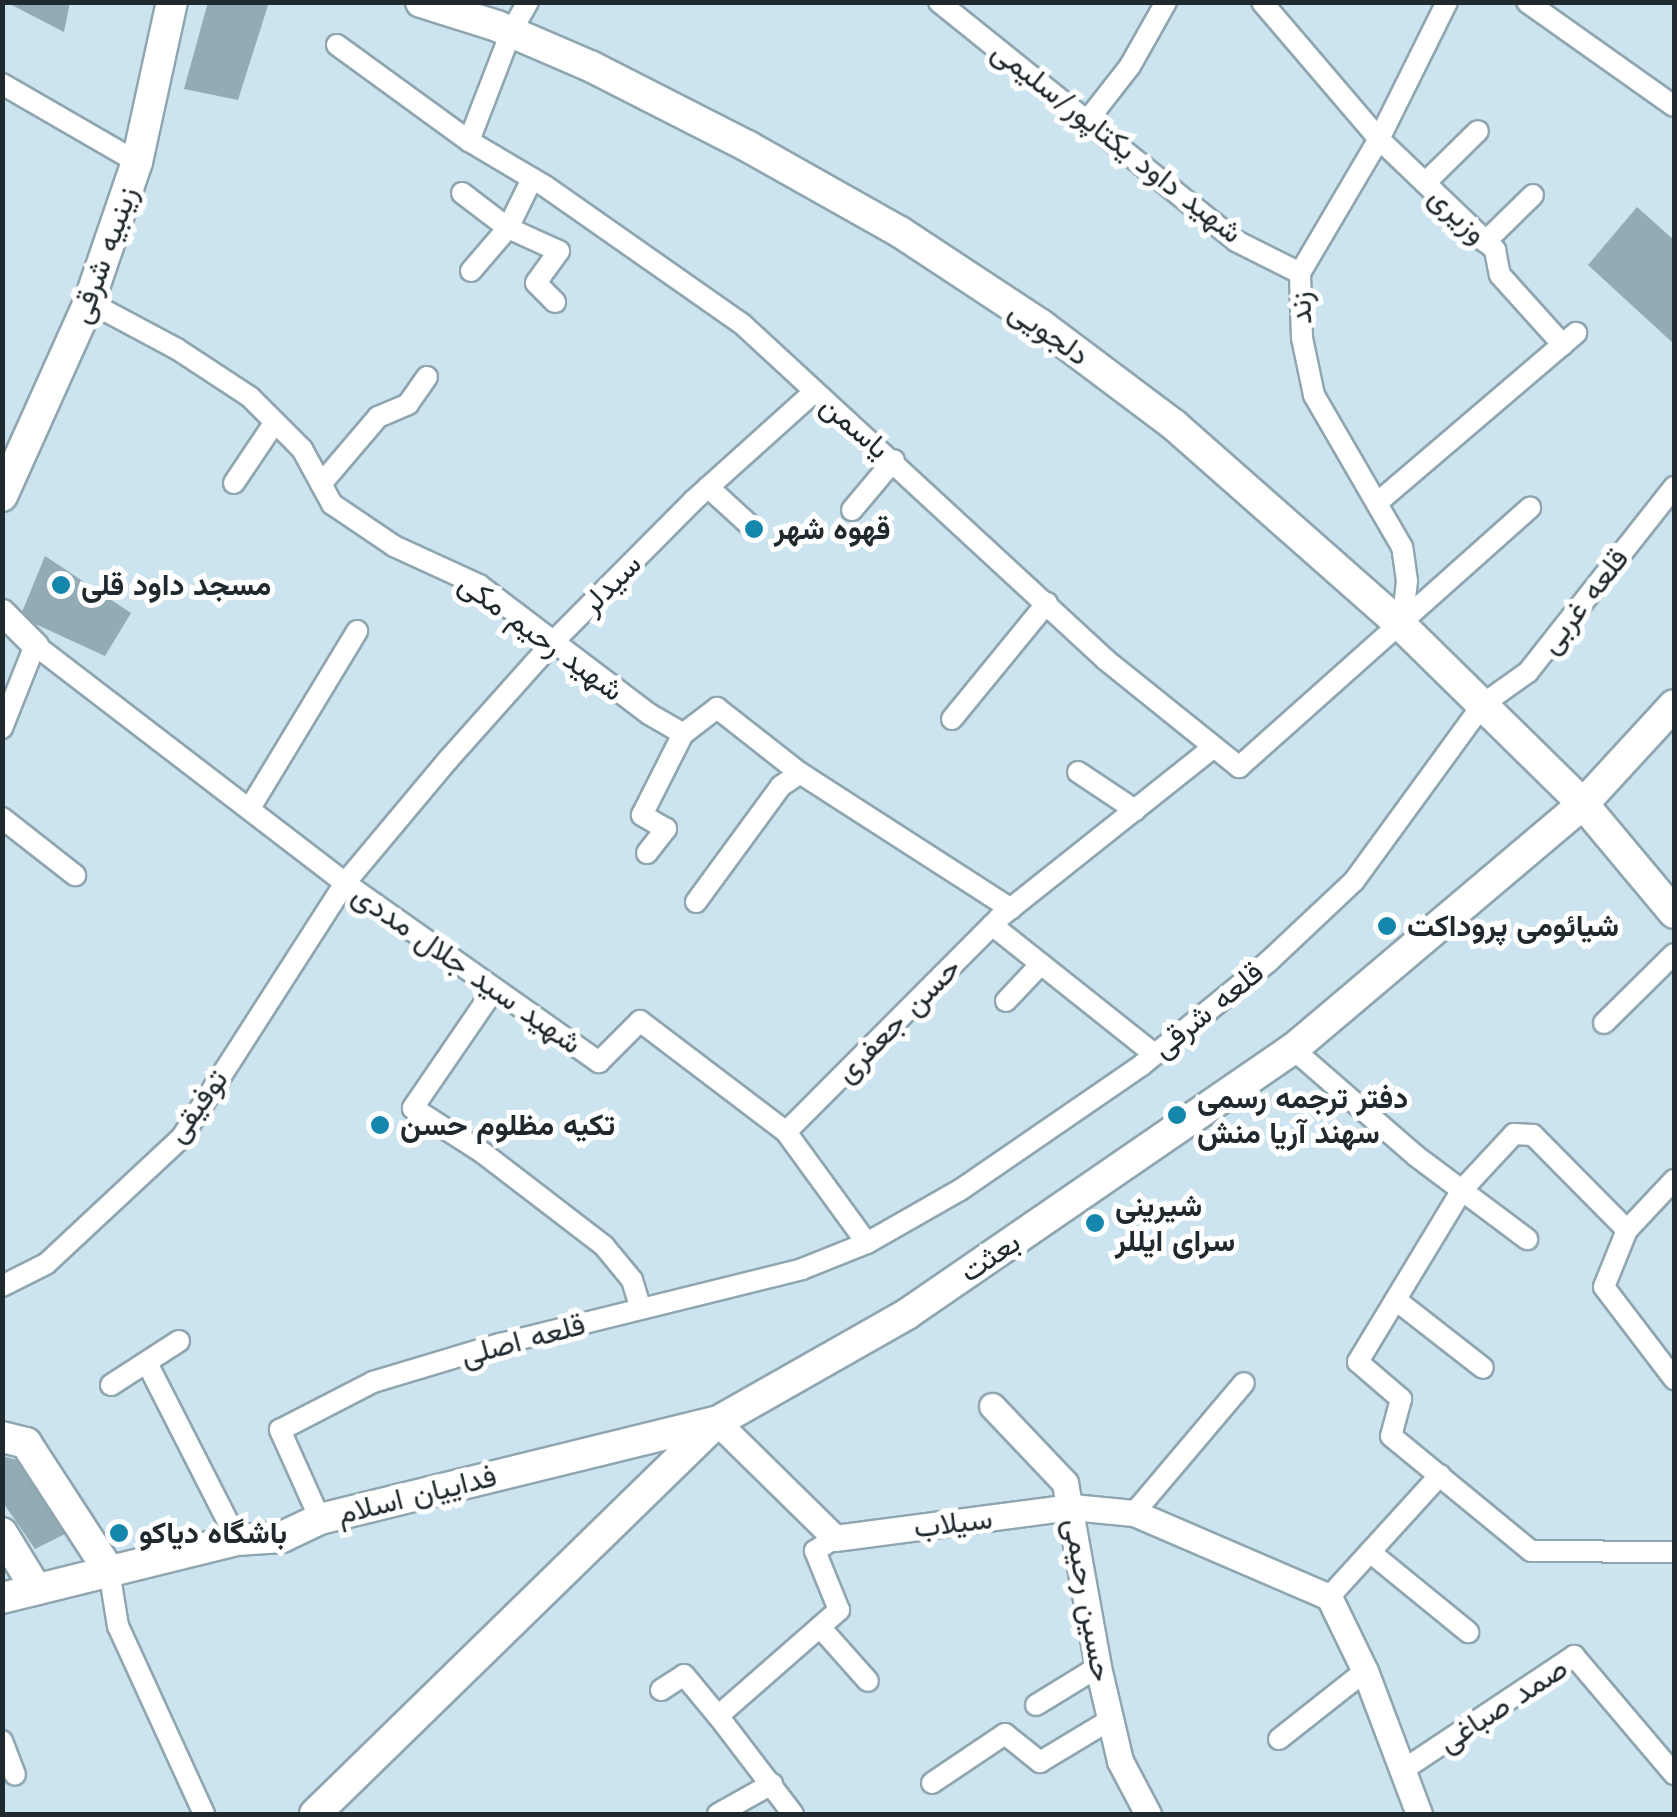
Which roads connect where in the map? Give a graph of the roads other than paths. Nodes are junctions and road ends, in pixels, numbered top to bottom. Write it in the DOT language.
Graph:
graph roads {
  1 [pos="172,2"];
  2 [pos="421,2"];
  3 [pos="528,2"];
  4 [pos="939,2"];
  5 [pos="1166,2"];
  6 [pos="1262,2"];
  7 [pos="1446,2"];
  8 [pos="1527,2"];
  9 [pos="511,32"];
  10 [pos="336,45"];
  11 [pos="2,84"];
  12 [pos="1674,106"];
  13 [pos="1087,121"];
  14 [pos="1478,131"];
  15 [pos="1380,138"];
  16 [pos="469,142"];
  17 [pos="137,162"];
  18 [pos="532,179"];
  19 [pos="1425,183"];
  20 [pos="462,192"];
  21 [pos="1533,195"];
  22 [pos="508,228"];
  23 [pos="1486,242"];
  24 [pos="471,271"];
  25 [pos="1300,273"];
  26 [pos="89,302"];
  27 [pos="556,302"];
  28 [pos="427,377"];
  29 [pos="814,392"];
  30 [pos="275,422"];
  31 [pos="894,460"];
  32 [pos="234,483"];
  33 [pos="321,484"];
  34 [pos="708,487"];
  35 [pos="1674,487"];
  36 [pos="2,496"];
  37 [pos="1377,503"];
  38 [pos="1530,508"];
  39 [pos="852,510"];
  40 [pos="754,529"];
  41 [pos="1046,603"];
  42 [pos="2,612"];
  43 [pos="1402,626"];
  44 [pos="357,630"];
  45 [pos="553,642"];
  46 [pos="35,644"];
  47 [pos="1483,704"];
  48 [pos="1674,705"];
  49 [pos="952,719"];
  50 [pos="2,728"];
  51 [pos="683,734"];
  52 [pos="1214,747"];
  53 [pos="1078,772"];
  54 [pos="800,773"];
  55 [pos="1583,804"];
  56 [pos="250,808"];
  57 [pos="1135,810"];
  58 [pos="2,818"];
  59 [pos="647,853"];
  60 [pos="75,875"];
  61 [pos="345,883"];
  62 [pos="696,902"];
  63 [pos="1011,909"];
  64 [pos="1674,913"];
  65 [pos="992,925"];
  66 [pos="1674,954"];
  67 [pos="1041,964"];
  68 [pos="493,991"];
  69 [pos="1006,1001"];
  70 [pos="1604,1024"];
  71 [pos="1294,1049"];
  72 [pos="1154,1054"];
  73 [pos="786,1132"];
  74 [pos="1674,1180"];
  75 [pos="1462,1190"];
  76 [pos="1628,1230"];
  77 [pos="1527,1240"];
  78 [pos="867,1243"];
  79 [pos="2,1286"];
  80 [pos="1396,1300"];
  81 [pos="641,1309"];
  82 [pos="179,1342"];
  83 [pos="147,1363"];
  84 [pos="1483,1368"];
  85 [pos="1674,1379"];
  86 [pos="1244,1383"];
  87 [pos="111,1385"];
  88 [pos="992,1406"];
  89 [pos="717,1422"];
  90 [pos="2,1437"];
  91 [pos="1440,1475"];
  92 [pos="1072,1507"];
  93 [pos="1134,1513"];
  94 [pos="320,1519"];
  95 [pos="2,1533"];
  96 [pos="835,1538"];
  97 [pos="237,1540"];
  98 [pos="1370,1552"];
  99 [pos="1674,1552"];
  100 [pos="109,1572"];
  101 [pos="36,1590"];
  102 [pos="1329,1597"];
  103 [pos="2,1598"];
  104 [pos="820,1627"];
  105 [pos="1468,1632"];
  106 [pos="1098,1667"];
  107 [pos="1366,1671"];
  108 [pos="868,1680"];
  109 [pos="660,1690"];
  110 [pos="1036,1704"];
  111 [pos="718,1716"];
  112 [pos="1110,1720"];
  113 [pos="1279,1739"];
  114 [pos="2,1742"];
  115 [pos="1403,1770"];
  116 [pos="15,1774"];
  117 [pos="1674,1774"];
  118 [pos="932,1783"];
  119 [pos="772,1784"];
  120 [pos="204,1814"];
  121 [pos="315,1814"];
  122 [pos="718,1814"];
  123 [pos="793,1814"];
  124 [pos="1148,1814"];
  125 [pos="1419,1814"];
  1 -- 17 [label="main road, زینبیه شرقی"];
  2 -- 9 [label="main road, دلجویی"];
  3 -- 9 [label="street"];
  4 -- 13 [label="street, شهید داود یکتاپور/سلیمی"];
  5 -- 13 [label="street"];
  6 -- 15 [label="street, وزیری"];
  7 -- 15 [label="street, زند"];
  8 -- 12 [label="street"];
  9 -- 16 [label="street"];
  9 -- 43 [label="main road, دلجویی"];
  10 -- 16 [label="street, یاسمن"];
  11 -- 17 [label="street"];
  13 -- 25 [label="street, شهید داود یکتاپور/سلیمی"];
  14 -- 19 [label="street"];
  15 -- 19 [label="street, وزیری"];
  15 -- 25 [label="street, زند"];
  16 -- 18 [label="street, یاسمن"];
  17 -- 26 [label="main road, زینبیه شرقی"];
  18 -- 22 [label="street"];
  18 -- 29 [label="street, یاسمن"];
  19 -- 23 [label="street, وزیری"];
  20 -- 22 [label="street"];
  21 -- 23 [label="street"];
  22 -- 24 [label="street"];
  22 -- 27 [label="street"];
  23 -- 37 [label="street, وزیری"];
  25 -- 37 [label="street, زند"];
  26 -- 30 [label="street, شهید رحیم مکی"];
  26 -- 36 [label="main road, زینبیه شرقی"];
  28 -- 33 [label="street"];
  29 -- 31 [label="street, یاسمن"];
  29 -- 34 [label="street, سیدلر"];
  30 -- 32 [label="street"];
  30 -- 33 [label="street, شهید رحیم مکی"];
  31 -- 39 [label="street"];
  31 -- 41 [label="street, یاسمن"];
  33 -- 45 [label="street, شهید رحیم مکی"];
  34 -- 40 [label="street"];
  34 -- 45 [label="street, سیدلر"];
  35 -- 47 [label="street, قلعه غربی"];
  37 -- 43 [label="street, زند"];
  38 -- 43 [label="street"];
  41 -- 49 [label="street"];
  41 -- 52 [label="street, یاسمن"];
  42 -- 46 [label="street"];
  43 -- 47 [label="main road, دلجویی"];
  43 -- 52 [label="street"];
  44 -- 56 [label="street"];
  45 -- 51 [label="street, شهید رحیم مکی"];
  45 -- 61 [label="street, سیدلر"];
  46 -- 50 [label="street"];
  46 -- 56 [label="street, شهید سید جلال مددی"];
  47 -- 55 [label="main road, دلجویی"];
  47 -- 72 [label="street, قلعه شرقی"];
  48 -- 55 [label="main road, بعثت"];
  51 -- 54 [label="street"];
  51 -- 59 [label="street"];
  52 -- 57 [label="street, حسن جعفری"];
  53 -- 57 [label="street"];
  54 -- 62 [label="street"];
  54 -- 63 [label="street"];
  55 -- 64 [label="main road, دلجویی"];
  55 -- 71 [label="main road, بعثت"];
  56 -- 61 [label="street, شهید سید جلال مددی"];
  57 -- 63 [label="street, حسن جعفری"];
  58 -- 60 [label="street"];
  61 -- 68 [label="street, شهید سید جلال مددی"];
  61 -- 79 [label="street, توفیقی"];
  63 -- 65 [label="street, حسن جعفری"];
  65 -- 67 [label="street"];
  65 -- 73 [label="street, حسن جعفری"];
  66 -- 70 [label="street"];
  67 -- 69 [label="street"];
  67 -- 72 [label="street"];
  68 -- 73 [label="street, شهید سید جلال مددی"];
  68 -- 81 [label="street"];
  71 -- 75 [label="street"];
  71 -- 89 [label="main road, بعثت"];
  72 -- 78 [label="street, قلعه شرقی"];
  73 -- 78 [label="street, شهید سید جلال مددی"];
  74 -- 76 [label="street"];
  75 -- 76 [label="street"];
  75 -- 77 [label="street"];
  75 -- 80 [label="street"];
  76 -- 85 [label="street"];
  78 -- 81 [label="street, قلعه اصلی"];
  80 -- 84 [label="street"];
  80 -- 91 [label="street"];
  81 -- 94 [label="street, قلعه اصلی"];
  82 -- 83 [label="street"];
  83 -- 87 [label="street"];
  83 -- 97 [label="street"];
  86 -- 93 [label="street"];
  88 -- 92 [label="street, حسین رحیمی"];
  89 -- 94 [label="main road, فداییان اسلام"];
  89 -- 96 [label="street"];
  89 -- 121 [label="main road, بعثت"];
  90 -- 100 [label="main road"];
  91 -- 98 [label="street"];
  91 -- 99 [label="street"];
  92 -- 93 [label="street, سیلاب"];
  92 -- 96 [label="street, سیلاب"];
  92 -- 106 [label="street, حسین رحیمی"];
  93 -- 102 [label="street, سیلاب"];
  94 -- 97 [label="main road, فداییان اسلام"];
  95 -- 101 [label="main road"];
  96 -- 104 [label="street"];
  97 -- 100 [label="main road, فداییان اسلام"];
  98 -- 102 [label="street"];
  98 -- 105 [label="street"];
  100 -- 101 [label="main road, فداییان اسلام"];
  100 -- 120 [label="street"];
  101 -- 103 [label="main road, فداییان اسلام"];
  102 -- 107 [label="street"];
  104 -- 108 [label="street"];
  104 -- 111 [label="street"];
  106 -- 110 [label="street"];
  106 -- 112 [label="street, حسین رحیمی"];
  107 -- 113 [label="street"];
  107 -- 115 [label="street"];
  109 -- 111 [label="street"];
  111 -- 119 [label="street"];
  112 -- 118 [label="street"];
  112 -- 124 [label="street, حسین رحیمی"];
  114 -- 116 [label="street"];
  115 -- 117 [label="street, صمد صباغی"];
  115 -- 125 [label="street"];
  119 -- 122 [label="street"];
  119 -- 123 [label="street"];
}
